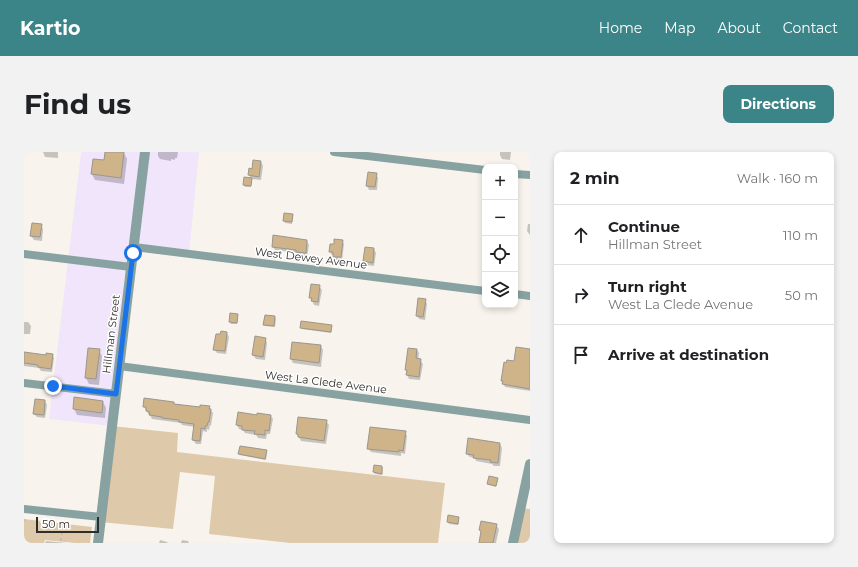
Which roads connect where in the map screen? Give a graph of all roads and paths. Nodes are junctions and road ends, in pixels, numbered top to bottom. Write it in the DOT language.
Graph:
graph roads {
  1 [pos="145,152"];
  2 [pos="334,152"];
  3 [pos="482,170"];
  4 [pos="518,174"];
  5 [pos="530,175"];
  6 [pos="134,247"];
  7 [pos="24,254"];
  8 [pos="131,267"];
  9 [pos="482,291"];
  10 [pos="518,294"];
  11 [pos="530,296"];
  12 [pos="119,366"];
  13 [pos="24,383"];
  14 [pos="116,394"];
  15 [pos="530,420"];
  16 [pos="530,464"];
  17 [pos="24,509"];
  18 [pos="101,517"];
  19 [pos="63,524"];
  20 [pos="61,541"];
  21 [pos="98,543"];
  22 [pos="513,543"];
  1 -- 6 [label="street, Hillman Street"];
  2 -- 3 [label="street"];
  4 -- 5 [label="street"];
  6 -- 8 [label="street, Hillman Street"];
  6 -- 9 [label="street, West Dewey Avenue"];
  7 -- 8 [label="street"];
  8 -- 12 [label="street, Hillman Street"];
  10 -- 11 [label="street"];
  12 -- 14 [label="street, Hillman Street"];
  12 -- 15 [label="street, West La Clede Avenue"];
  13 -- 14 [label="street"];
  14 -- 18 [label="street, Hillman Street"];
  16 -- 22 [label="street"];
  17 -- 18 [label="street"];
  18 -- 21 [label="street, Hillman Street"];
  19 -- 20 [label="path"];
}
